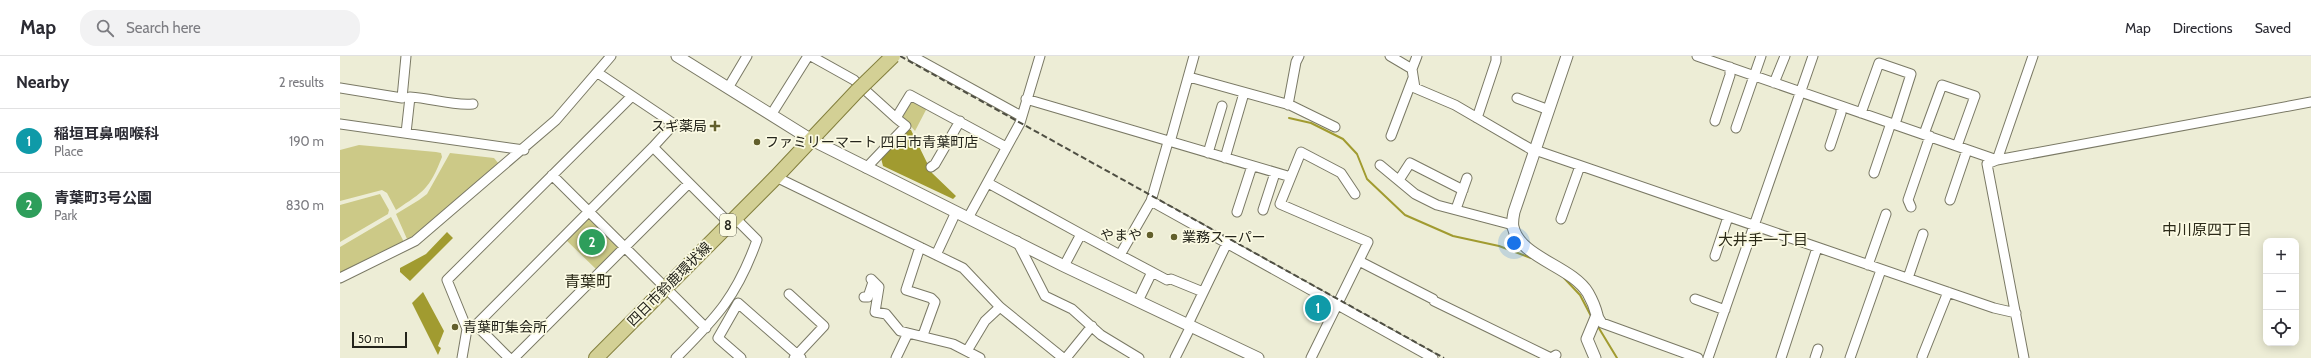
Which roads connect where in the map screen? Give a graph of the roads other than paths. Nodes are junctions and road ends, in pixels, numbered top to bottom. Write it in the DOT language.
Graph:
graph roads {
  1 [pos="406,56"];
  2 [pos="611,56"];
  3 [pos="747,56"];
  4 [pos="810,56"];
  5 [pos="912,56"];
  6 [pos="1040,56"];
  7 [pos="1194,56"];
  8 [pos="1299,56"];
  9 [pos="1390,56"];
  10 [pos="1417,56"];
  11 [pos="1496,56"];
  12 [pos="1567,56"];
  13 [pos="1697,56"];
  14 [pos="1761,56"];
  15 [pos="1784,56"];
  16 [pos="1813,56"];
  17 [pos="2033,56"];
  18 [pos="683,57"];
  19 [pos="893,61"];
  20 [pos="1730,67"];
  21 [pos="598,73"];
  22 [pos="1413,73"];
  23 [pos="1754,76"];
  24 [pos="1189,77"];
  25 [pos="1774,83"];
  26 [pos="340,88"];
  27 [pos="728,88"];
  28 [pos="862,91"];
  29 [pos="1244,93"];
  30 [pos="1800,93"];
  31 [pos="632,96"];
  32 [pos="1517,98"];
  33 [pos="1026,99"];
  34 [pos="2311,102"];
  35 [pos="472,104"];
  36 [pos="1288,105"];
  37 [pos="1222,106"];
  38 [pos="1841,107"];
  39 [pos="1549,110"];
  40 [pos="1861,113"];
  41 [pos="771,115"];
  42 [pos="1021,116"];
  43 [pos="896,118"];
  44 [pos="1477,118"];
  45 [pos="960,121"];
  46 [pos="1715,121"];
  47 [pos="1893,123"];
  48 [pos="340,124"];
  49 [pos="1336,127"];
  50 [pos="1736,128"];
  51 [pos="406,133"];
  52 [pos="1927,135"];
  53 [pos="1391,136"];
  54 [pos="810,140"];
  55 [pos="1169,142"];
  56 [pos="1830,146"];
  57 [pos="1957,146"];
  58 [pos="653,147"];
  59 [pos="1006,147"];
  60 [pos="524,150"];
  61 [pos="1535,150"];
  62 [pos="1967,150"];
  63 [pos="1208,153"];
  64 [pos="1225,158"];
  65 [pos="1997,160"];
  66 [pos="1380,165"];
  67 [pos="1252,166"];
  68 [pos="1580,166"];
  69 [pos="931,167"];
  70 [pos="866,168"];
  71 [pos="1275,173"];
  72 [pos="1874,174"];
  73 [pos="552,175"];
  74 [pos="776,177"];
  75 [pos="1291,177"];
  76 [pos="1467,178"];
  77 [pos="1399,180"];
  78 [pos="689,183"];
  79 [pos="988,183"];
  80 [pos="1463,190"];
  81 [pos="1355,194"];
  82 [pos="1950,200"];
  83 [pos="1151,201"];
  84 [pos="1911,207"];
  85 [pos="1456,209"];
  86 [pos="1263,210"];
  87 [pos="589,211"];
  88 [pos="956,212"];
  89 [pos="1237,212"];
  90 [pos="1886,214"];
  91 [pos="1728,217"];
  92 [pos="968,218"];
  93 [pos="1561,219"];
  94 [pos="732,220"];
  95 [pos="1513,225"];
  96 [pos="1755,226"];
  97 [pos="1081,234"];
  98 [pos="1923,234"];
  99 [pos="1017,241"];
  100 [pos="1227,243"];
  101 [pos="625,247"];
  102 [pos="920,247"];
  103 [pos="1817,248"];
  104 [pos="936,255"];
  105 [pos="1120,255"];
  106 [pos="1715,256"];
  107 [pos="1359,261"];
  108 [pos="1868,265"];
  109 [pos="1064,266"];
  110 [pos="1881,270"];
  111 [pos="1152,272"];
  112 [pos="340,278"];
  113 [pos="1908,278"];
  114 [pos="666,288"];
  115 [pos="1204,292"];
  116 [pos="1948,292"];
  117 [pos="789,294"];
  118 [pos="864,297"];
  119 [pos="1695,300"];
  120 [pos="1138,301"];
  121 [pos="1338,305"];
  122 [pos="1000,307"];
  123 [pos="1725,310"];
  124 [pos="2016,313"];
  125 [pos="1595,319"];
  126 [pos="476,325"];
  127 [pos="1189,325"];
  128 [pos="1092,326"];
  129 [pos="706,328"];
  130 [pos="467,329"];
  131 [pos="908,333"];
  132 [pos="923,335"];
  133 [pos="1818,349"];
  134 [pos="967,351"];
  135 [pos="1556,356"];
  136 [pos="798,357"];
  137 [pos="1922,357"];
  138 [pos="462,358"];
  139 [pos="509,358"];
  140 [pos="514,358"];
  141 [pos="596,358"];
  142 [pos="676,358"];
  143 [pos="741,358"];
  144 [pos="896,358"];
  145 [pos="980,358"];
  146 [pos="1064,358"];
  147 [pos="1139,358"];
  148 [pos="1175,358"];
  149 [pos="1258,358"];
  150 [pos="1311,358"];
  151 [pos="1433,358"];
  152 [pos="1595,358"];
  153 [pos="1698,358"];
  154 [pos="1708,358"];
  155 [pos="1781,358"];
  156 [pos="1815,358"];
  157 [pos="1850,358"];
  158 [pos="2024,358"];
  1 -- 26 [label="street"];
  2 -- 21 [label="street"];
  3 -- 27 [label="street"];
  4 -- 28 [label="street"];
  4 -- 41 [label="street"];
  5 -- 42 [label="street"];
  6 -- 33 [label="street"];
  7 -- 24 [label="street"];
  8 -- 36 [label="street"];
  9 -- 22 [label="street"];
  10 -- 22 [label="street"];
  11 -- 44 [label="street"];
  12 -- 39 [label="street"];
  13 -- 20 [label="street"];
  14 -- 23 [label="street"];
  15 -- 25 [label="street"];
  16 -- 30 [label="street"];
  17 -- 65 [label="street"];
  18 -- 27 [label="street"];
  19 -- 28 [label="main road, 四日市鈴鹿環状線 / 8, bridge"];
  20 -- 23 [label="street"];
  20 -- 46 [label="street"];
  21 -- 31 [label="street"];
  21 -- 60 [label="street"];
  22 -- 44 [label="street"];
  22 -- 53 [label="street"];
  23 -- 25 [label="street"];
  23 -- 50 [label="street"];
  24 -- 29 [label="street"];
  24 -- 55 [label="street"];
  25 -- 30 [label="street"];
  27 -- 41 [label="street"];
  28 -- 43 [label="street"];
  28 -- 54 [label="main road, 四日市鈴鹿環状線 / 8"];
  29 -- 36 [label="street"];
  29 -- 64 [label="street"];
  30 -- 38 [label="street"];
  30 -- 96 [label="street"];
  31 -- 58 [label="street"];
  31 -- 73 [label="street"];
  32 -- 39 [label="street"];
  33 -- 42 [label="street"];
  33 -- 55 [label="street"];
  34 -- 65 [label="street"];
  35 -- 51 [label="street"];
  36 -- 49 [label="street"];
  37 -- 63 [label="street"];
  38 -- 40 [label="street"];
  38 -- 56 [label="street"];
  39 -- 61 [label="street"];
  40 -- 47 [label="street"];
  40 -- 47 [label="street"];
  41 -- 54 [label="street"];
  42 -- 59 [label="street"];
  43 -- 45 [label="street"];
  43 -- 70 [label="street"];
  44 -- 61 [label="street"];
  45 -- 59 [label="street"];
  45 -- 69 [label="street"];
  47 -- 52 [label="street"];
  47 -- 72 [label="street"];
  48 -- 51 [label="street"];
  51 -- 60 [label="street"];
  52 -- 57 [label="street"];
  52 -- 57 [label="street"];
  52 -- 84 [label="street"];
  54 -- 70 [label="street"];
  54 -- 74 [label="main road, 四日市鈴鹿環状線 / 8"];
  55 -- 63 [label="street"];
  55 -- 83 [label="street"];
  57 -- 62 [label="street"];
  58 -- 78 [label="street"];
  58 -- 87 [label="street"];
  59 -- 79 [label="street"];
  60 -- 112 [label="street"];
  61 -- 68 [label="street"];
  61 -- 95 [label="street"];
  62 -- 65 [label="street"];
  62 -- 82 [label="street"];
  63 -- 64 [label="street"];
  64 -- 67 [label="street"];
  65 -- 124 [label="street"];
  66 -- 77 [label="street"];
  67 -- 71 [label="street"];
  67 -- 89 [label="street"];
  68 -- 91 [label="street"];
  68 -- 93 [label="street"];
  70 -- 88 [label="street"];
  71 -- 75 [label="street"];
  71 -- 86 [label="street"];
  73 -- 87 [label="street"];
  73 -- 130 [label="street"];
  74 -- 94 [label="main road, 四日市鈴鹿環状線 / 8"];
  74 -- 102 [label="street"];
  75 -- 81 [label="street"];
  75 -- 107 [label="street"];
  76 -- 80 [label="street"];
  77 -- 80 [label="street"];
  77 -- 85 [label="street"];
  78 -- 94 [label="street"];
  78 -- 101 [label="street"];
  79 -- 92 [label="street"];
  79 -- 97 [label="street"];
  80 -- 85 [label="street"];
  83 -- 100 [label="street"];
  83 -- 105 [label="street"];
  85 -- 95 [label="street"];
  87 -- 101 [label="street"];
  87 -- 126 [label="street"];
  88 -- 92 [label="street"];
  88 -- 104 [label="street"];
  90 -- 108 [label="street"];
  91 -- 96 [label="street"];
  91 -- 106 [label="street"];
  92 -- 99 [label="street"];
  94 -- 114 [label="main road, 四日市鈴鹿環状線 / 8"];
  94 -- 129 [label="street"];
  95 -- 125 [label="street"];
  96 -- 103 [label="street"];
  96 -- 123 [label="street"];
  97 -- 105 [label="street"];
  97 -- 109 [label="street"];
  98 -- 113 [label="street"];
  99 -- 109 [label="street"];
  99 -- 128 [label="street"];
  100 -- 115 [label="street"];
  100 -- 121 [label="street"];
  101 -- 114 [label="street"];
  101 -- 140 [label="street"];
  102 -- 104 [label="street"];
  102 -- 132 [label="street"];
  103 -- 108 [label="street"];
  103 -- 155 [label="street"];
  104 -- 122 [label="street"];
  105 -- 111 [label="street"];
  107 -- 121 [label="street"];
  107 -- 135 [label="street"];
  108 -- 110 [label="street"];
  109 -- 120 [label="street"];
  110 -- 113 [label="street"];
  110 -- 157 [label="street"];
  111 -- 115 [label="street"];
  111 -- 120 [label="street"];
  113 -- 116 [label="street"];
  114 -- 129 [label="street"];
  114 -- 141 [label="main road, 四日市鈴鹿環状線 / 8"];
  115 -- 127 [label="street"];
  116 -- 124 [label="street"];
  116 -- 137 [label="street"];
  117 -- 136 [label="street"];
  118 -- 131 [label="street"];
  119 -- 123 [label="street"];
  120 -- 127 [label="street"];
  121 -- 150 [label="street"];
  121 -- 151 [label="street"];
  122 -- 134 [label="street"];
  122 -- 146 [label="street"];
  123 -- 154 [label="street"];
  124 -- 158 [label="street"];
  125 -- 152 [label="street"];
  125 -- 153 [label="street"];
  126 -- 130 [label="street"];
  126 -- 139 [label="street"];
  127 -- 148 [label="street"];
  127 -- 149 [label="street"];
  128 -- 146 [label="street"];
  128 -- 147 [label="street"];
  129 -- 142 [label="street"];
  130 -- 138 [label="street"];
  131 -- 132 [label="street"];
  131 -- 144 [label="street"];
  132 -- 134 [label="street"];
  133 -- 156 [label="street"];
  134 -- 145 [label="street"];
  136 -- 143 [label="street"];
}
